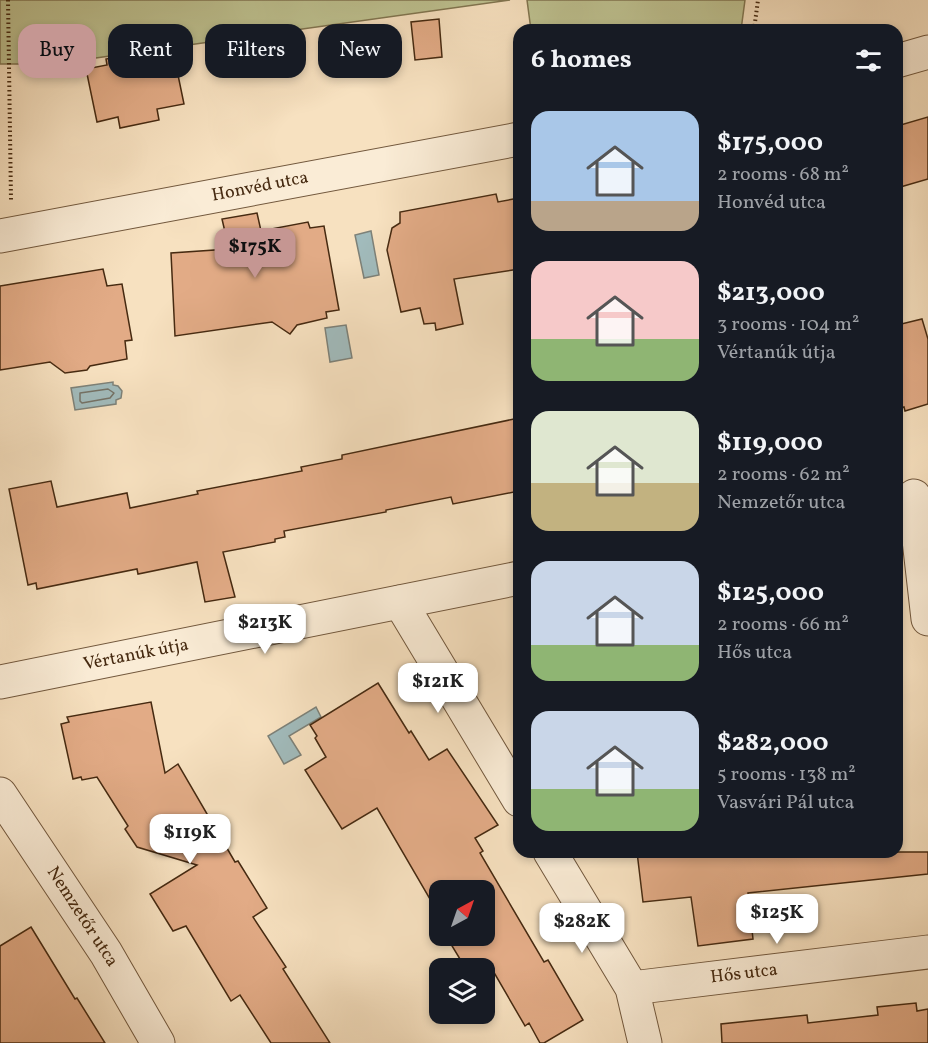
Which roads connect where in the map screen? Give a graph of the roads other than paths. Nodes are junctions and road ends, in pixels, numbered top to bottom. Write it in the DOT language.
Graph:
graph roads {
  1 [pos="928,52"];
  2 [pos="903,59"];
  3 [pos="513,140"];
  4 [pos="6,235"];
  5 [pos="913,496"];
  6 [pos="513,579"];
  7 [pos="400,602"];
  8 [pos="928,619"];
  9 [pos="0,682"];
  10 [pos="513,790"];
  11 [pos="0,794"];
  12 [pos="554,858"];
  13 [pos="928,952"];
  14 [pos="632,988"];
  15 [pos="158,1043"];
  16 [pos="645,1043"];
  1 -- 2 [label="street"];
  3 -- 4 [label="street, Honvéd utca"];
  5 -- 8 [label="street"];
  6 -- 7 [label="street, Vértanúk útja"];
  7 -- 9 [label="street, Vértanúk útja"];
  7 -- 10 [label="street"];
  11 -- 15 [label="street, Nemzetőr utca"];
  12 -- 14 [label="street"];
  13 -- 14 [label="street, Hős utca"];
  14 -- 16 [label="street"];
}
